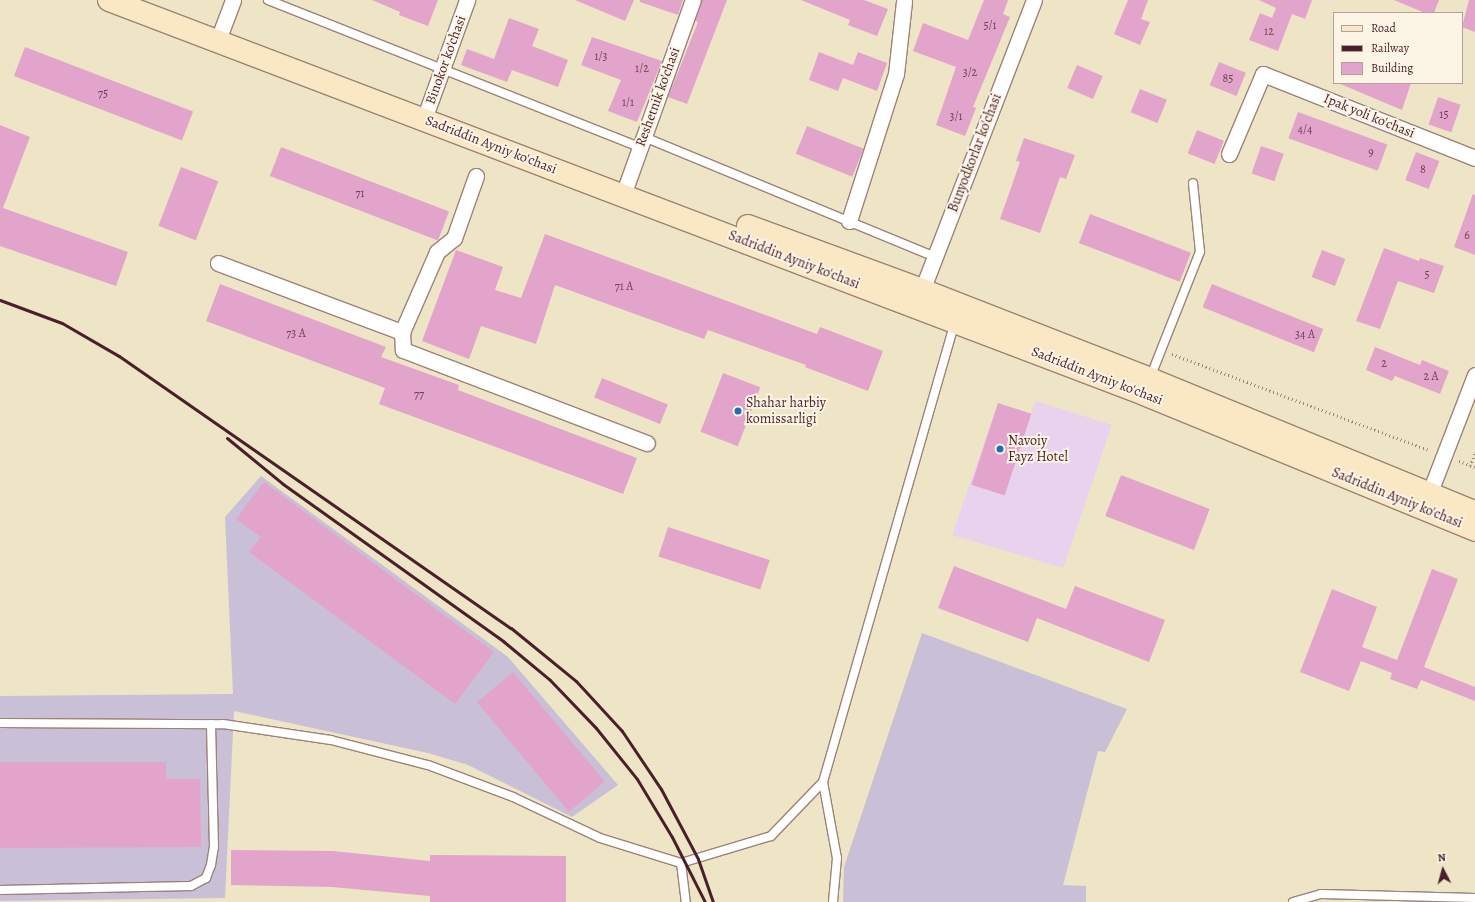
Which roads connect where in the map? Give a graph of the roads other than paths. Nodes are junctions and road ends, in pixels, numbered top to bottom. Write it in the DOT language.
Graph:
graph roads {
  1 [pos="109,0"];
  2 [pos="150,0"];
  3 [pos="233,0"];
  4 [pos="268,0"];
  5 [pos="467,0"];
  6 [pos="693,0"];
  7 [pos="1034,0"];
  8 [pos="904,1"];
  9 [pos="221,34"];
  10 [pos="442,69"];
  11 [pos="427,112"];
  12 [pos="642,142"];
  13 [pos="1229,154"];
  14 [pos="1475,158"];
  15 [pos="476,176"];
  16 [pos="1193,183"];
  17 [pos="625,188"];
  18 [pos="849,221"];
  19 [pos="935,257"];
  20 [pos="218,263"];
  21 [pos="919,298"];
  22 [pos="958,314"];
  23 [pos="402,332"];
  24 [pos="1475,375"];
  25 [pos="1147,386"];
  26 [pos="647,443"];
  27 [pos="1427,501"];
  28 [pos="1475,512"];
  29 [pos="1475,530"];
  30 [pos="0,723"];
  31 [pos="211,724"];
  32 [pos="823,782"];
  33 [pos="681,863"];
  34 [pos="0,890"];
  35 [pos="1475,898"];
  36 [pos="686,902"];
  37 [pos="833,902"];
  38 [pos="1293,902"];
  1 -- 9 [label="main road, Sadriddin Ayniy ko'chasi"];
  2 -- 9 [label="main road, Sadriddin Ayniy ko'chasi"];
  3 -- 9 [label="street"];
  4 -- 10 [label="lane"];
  5 -- 10 [label="street, Binokor ko'chasi"];
  6 -- 12 [label="street, Reshetnik ko'chasi"];
  7 -- 19 [label="street, Bunyodkorlar ko'chasi"];
  8 -- 18 [label="street"];
  9 -- 11 [label="main road, Sadriddin Ayniy ko'chasi"];
  10 -- 11 [label="street, Binokor ko'chasi"];
  10 -- 12 [label="lane"];
  11 -- 17 [label="main road, Sadriddin Ayniy ko'chasi"];
  12 -- 17 [label="street, Reshetnik ko'chasi"];
  12 -- 18 [label="lane"];
  13 -- 14 [label="street, Ipak yoli ko'chasi"];
  15 -- 23 [label="street"];
  16 -- 25 [label="lane"];
  17 -- 21 [label="main road, Sadriddin Ayniy ko'chasi"];
  18 -- 19 [label="lane"];
  19 -- 21 [label="street, Bunyodkorlar ko'chasi"];
  20 -- 23 [label="street"];
  21 -- 22 [label="main road, Sadriddin Ayniy ko'chasi"];
  22 -- 25 [label="main road, Sadriddin Ayniy ko'chasi"];
  22 -- 32 [label="lane"];
  23 -- 26 [label="street"];
  24 -- 27 [label="street"];
  25 -- 27 [label="main road, Sadriddin Ayniy ko'chasi"];
  27 -- 28 [label="main road, Sadriddin Ayniy ko'chasi"];
  27 -- 29 [label="main road, Sadriddin Ayniy ko'chasi"];
  30 -- 31 [label="lane"];
  31 -- 33 [label="lane"];
  31 -- 34 [label="lane"];
  32 -- 33 [label="lane"];
  32 -- 37 [label="lane"];
  33 -- 36 [label="lane"];
  35 -- 38 [label="lane"];
}
